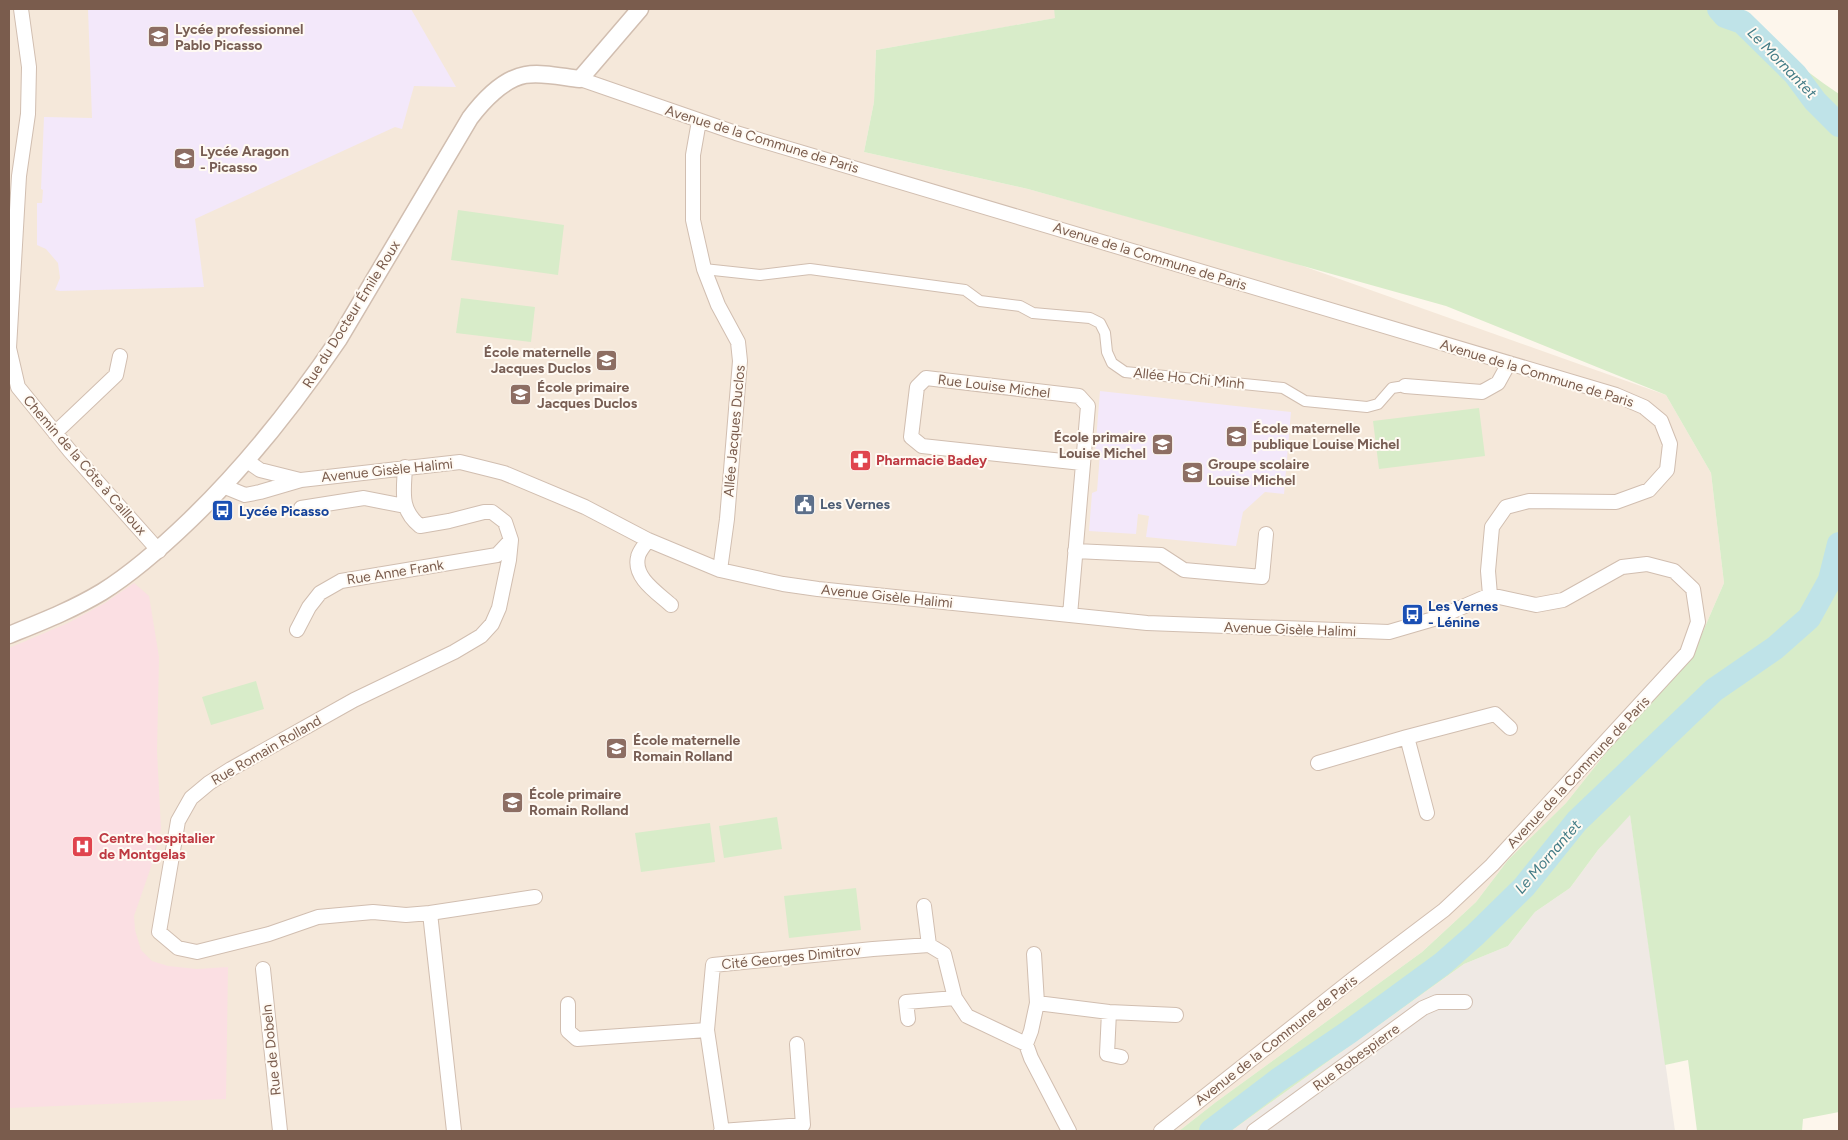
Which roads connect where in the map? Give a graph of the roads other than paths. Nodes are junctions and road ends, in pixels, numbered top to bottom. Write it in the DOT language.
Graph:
graph roads {
  1 [pos="21,9"];
  2 [pos="640,9"];
  3 [pos="580,79"];
  4 [pos="700,121"];
  5 [pos="704,269"];
  6 [pos="9,348"];
  7 [pos="120,356"];
  8 [pos="1509,363"];
  9 [pos="1405,386"];
  10 [pos="55,433"];
  11 [pos="1082,463"];
  12 [pos="253,465"];
  13 [pos="406,467"];
  14 [pos="300,480"];
  15 [pos="223,486"];
  16 [pos="260,492"];
  17 [pos="405,506"];
  18 [pos="301,508"];
  19 [pos="1266,534"];
  20 [pos="511,540"];
  21 [pos="648,540"];
  22 [pos="159,551"];
  23 [pos="1075,551"];
  24 [pos="720,570"];
  25 [pos="1490,595"];
  26 [pos="671,605"];
  27 [pos="1070,615"];
  28 [pos="297,630"];
  29 [pos="9,635"];
  30 [pos="1510,728"];
  31 [pos="1407,737"];
  32 [pos="1318,763"];
  33 [pos="1427,813"];
  34 [pos="536,897"];
  35 [pos="924,906"];
  36 [pos="430,913"];
  37 [pos="929,946"];
  38 [pos="1034,954"];
  39 [pos="263,969"];
  40 [pos="955,998"];
  41 [pos="1465,1002"];
  42 [pos="1037,1003"];
  43 [pos="568,1004"];
  44 [pos="1108,1012"];
  45 [pos="1176,1015"];
  46 [pos="908,1018"];
  47 [pos="706,1030"];
  48 [pos="797,1044"];
  49 [pos="1026,1044"];
  50 [pos="1121,1057"];
  51 [pos="280,1131"];
  52 [pos="454,1131"];
  53 [pos="722,1131"];
  54 [pos="1069,1131"];
  55 [pos="1161,1131"];
  56 [pos="1254,1131"];
  1 -- 6 [label="street, Chemin de la Côte à Cailloux"];
  2 -- 3 [label="street"];
  3 -- 4 [label="street, Avenue de la Commune de Paris"];
  3 -- 12 [label="street, Rue du Docteur Émile Roux"];
  4 -- 5 [label="street, Allée Jacques Duclos"];
  4 -- 8 [label="street, Avenue de la Commune de Paris"];
  5 -- 9 [label="street, Allée Ho Chi Minh"];
  5 -- 24 [label="street, Allée Jacques Duclos"];
  6 -- 10 [label="street, Chemin de la Côte à Cailloux"];
  7 -- 10 [label="street"];
  8 -- 9 [label="street, Allée Ho Chi Minh"];
  8 -- 25 [label="street, Avenue de la Commune de Paris"];
  10 -- 22 [label="street, Chemin de la Côte à Cailloux"];
  11 -- 11 [label="street, Rue Louise Michel"];
  11 -- 23 [label="street, Rue Louise Michel"];
  12 -- 14 [label="street, Avenue Gisèle Halimi"];
  12 -- 15 [label="street, Rue du Docteur Émile Roux"];
  12 -- 16 [label="street"];
  13 -- 14 [label="street, Avenue Gisèle Halimi"];
  13 -- 17 [label="street"];
  13 -- 21 [label="street, Avenue Gisèle Halimi"];
  14 -- 16 [label="street, Avenue Gisèle Halimi"];
  15 -- 16 [label="street, Avenue Gisèle Halimi"];
  15 -- 22 [label="street, Rue du Docteur Émile Roux"];
  17 -- 18 [label="street"];
  17 -- 20 [label="street"];
  19 -- 23 [label="street"];
  20 -- 28 [label="street, Rue Anne Frank"];
  20 -- 36 [label="street, Rue Romain Rolland"];
  21 -- 24 [label="street, Avenue Gisèle Halimi"];
  21 -- 26 [label="street"];
  22 -- 29 [label="street, Rue du Docteur Émile Roux"];
  23 -- 27 [label="street, Rue Louise Michel"];
  24 -- 27 [label="street, Avenue Gisèle Halimi"];
  25 -- 27 [label="street, Avenue Gisèle Halimi"];
  25 -- 55 [label="street, Avenue de la Commune de Paris"];
  30 -- 31 [label="street"];
  31 -- 32 [label="street"];
  31 -- 33 [label="street"];
  34 -- 36 [label="street"];
  35 -- 37 [label="street"];
  36 -- 52 [label="street"];
  37 -- 40 [label="street"];
  37 -- 47 [label="street, Cité Georges Dimitrov"];
  38 -- 42 [label="street"];
  39 -- 51 [label="street, Rue de Dobeln"];
  40 -- 46 [label="street"];
  40 -- 49 [label="street"];
  41 -- 56 [label="street, Rue Robespierre"];
  42 -- 44 [label="street"];
  42 -- 49 [label="street"];
  43 -- 47 [label="street"];
  44 -- 45 [label="street"];
  44 -- 50 [label="street"];
  47 -- 53 [label="street, Cité Georges Dimitrov"];
  48 -- 53 [label="street, Cité Georges Dimitrov"];
  49 -- 54 [label="street"];
}
